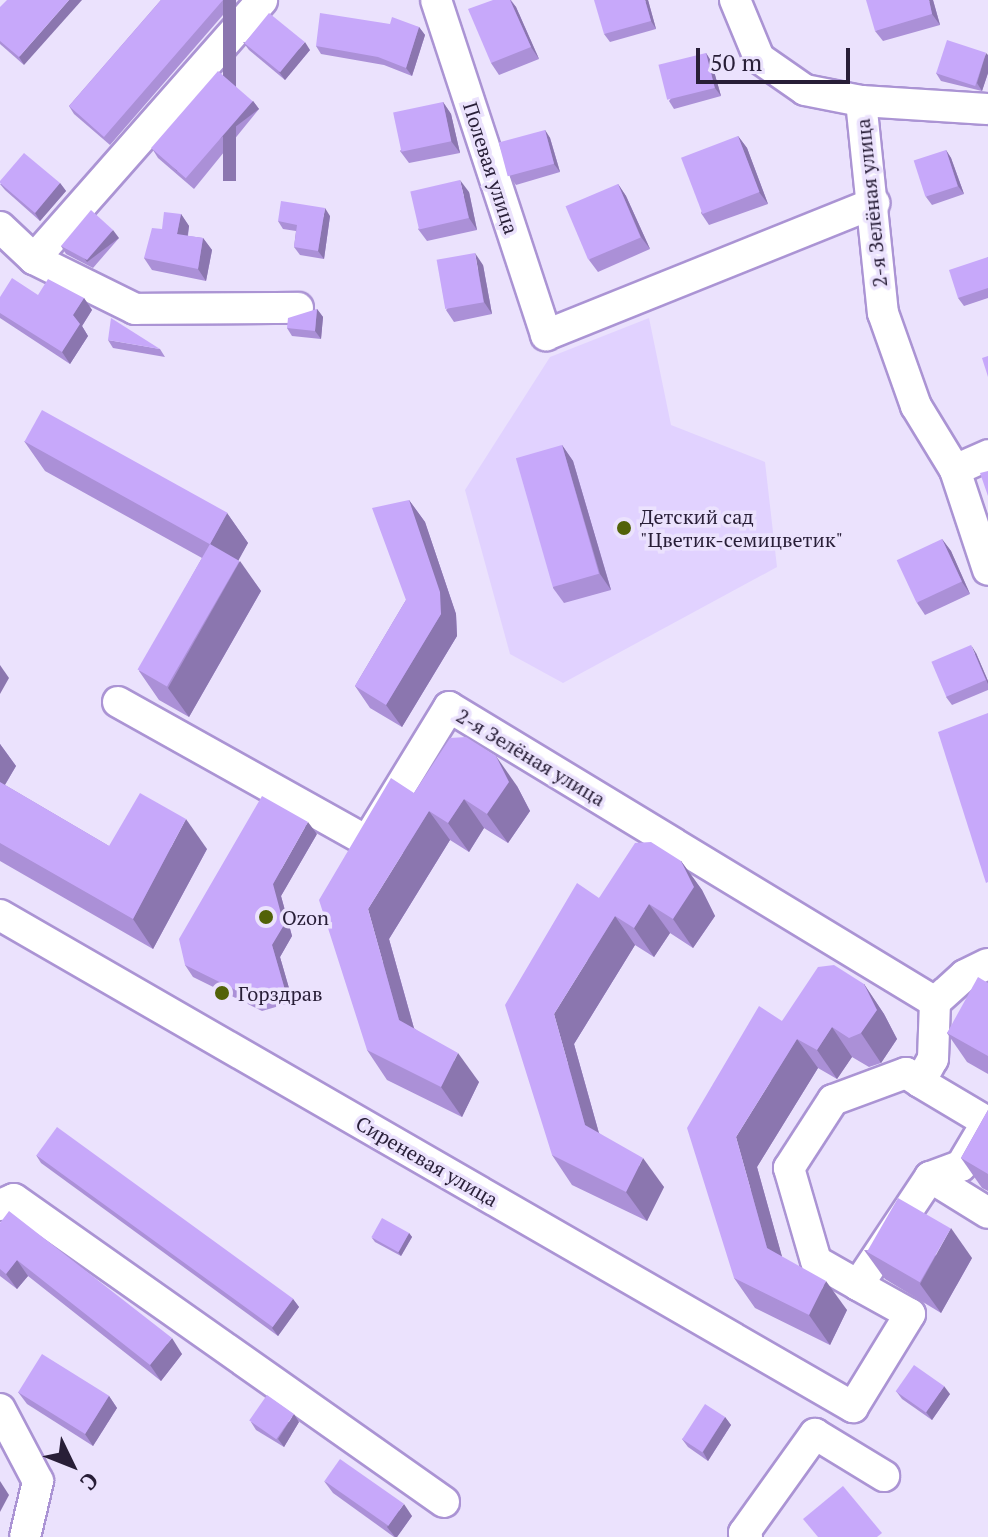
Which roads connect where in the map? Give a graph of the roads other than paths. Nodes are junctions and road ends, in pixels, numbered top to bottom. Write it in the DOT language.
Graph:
graph roads {
  1 [pos="262,0"];
  2 [pos="436,0"];
  3 [pos="735,0"];
  4 [pos="861,101"];
  5 [pos="988,109"];
  6 [pos="874,203"];
  7 [pos="0,227"];
  8 [pos="34,259"];
  9 [pos="298,308"];
  10 [pos="988,455"];
  11 [pos="955,470"];
  12 [pos="988,570"];
  13 [pos="118,702"];
  14 [pos="0,915"];
  15 [pos="988,964"];
  16 [pos="935,1002"];
  17 [pos="920,1082"];
  18 [pos="930,1177"];
  19 [pos="0,1205"];
  20 [pos="988,1213"];
  21 [pos="858,1285"];
  22 [pos="0,1409"];
  23 [pos="884,1476"];
  24 [pos="444,1502"];
  25 [pos="25,1537"];
  26 [pos="747,1537"];
  1 -- 8 [label="street"];
  2 -- 6 [label="street, Полевая улица"];
  3 -- 4 [label="street"];
  4 -- 5 [label="street"];
  4 -- 6 [label="street, 2-я Зелёная улица"];
  6 -- 11 [label="street, 2-я Зелёная улица"];
  7 -- 8 [label="street"];
  8 -- 9 [label="street"];
  10 -- 11 [label="street"];
  11 -- 12 [label="street, 2-я Зелёная улица"];
  13 -- 16 [label="street, 2-я Зелёная улица"];
  14 -- 21 [label="street, Сиреневая улица"];
  15 -- 16 [label="street"];
  16 -- 17 [label="street"];
  17 -- 18 [label="street"];
  17 -- 21 [label="street"];
  18 -- 20 [label="street"];
  18 -- 21 [label="street"];
  19 -- 24 [label="street"];
  22 -- 25 [label="street"];
  23 -- 26 [label="street"];
}
